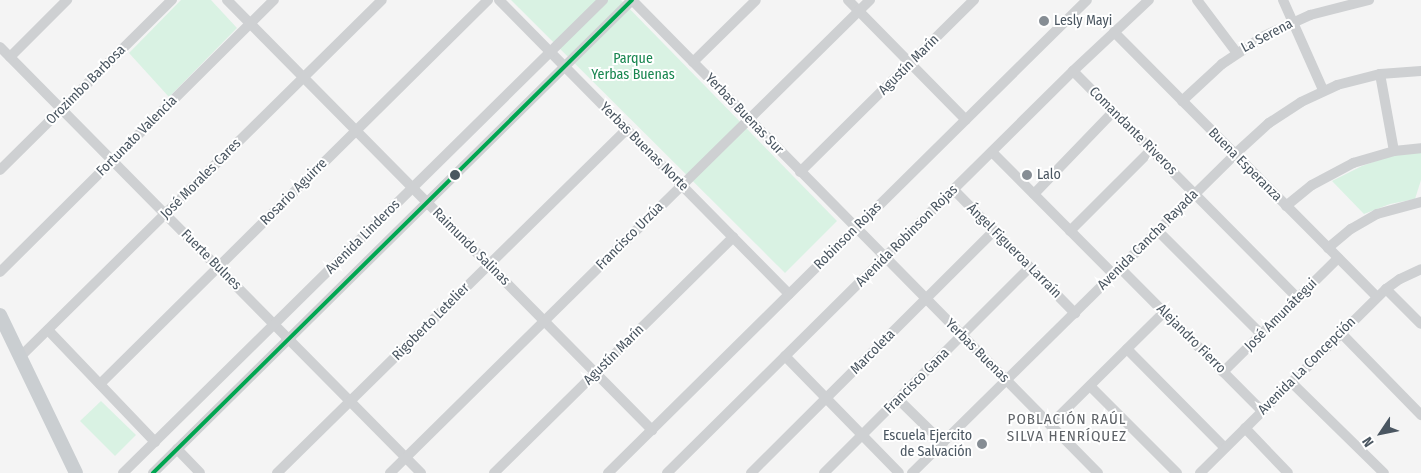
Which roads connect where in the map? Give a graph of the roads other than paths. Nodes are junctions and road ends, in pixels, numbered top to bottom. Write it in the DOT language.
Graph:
graph roads {
  1 [pos="67,0"];
  2 [pos="172,0"];
  3 [pos="227,0"];
  4 [pos="274,0"];
  5 [pos="382,0"];
  6 [pos="488,0"];
  7 [pos="499,0"];
  8 [pos="603,0"];
  9 [pos="632,0"];
  10 [pos="756,0"];
  11 [pos="848,0"];
  12 [pos="870,0"];
  13 [pos="974,0"];
  14 [pos="1149,0"];
  15 [pos="1197,0"];
  16 [pos="1283,0"];
  17 [pos="1362,0"];
  18 [pos="1085,1"];
  19 [pos="859,11"];
  20 [pos="1294,22"];
  21 [pos="250,24"];
  22 [pos="1114,32"];
  23 [pos="0,46"];
  24 [pos="550,52"];
  25 [pos="1236,53"];
  26 [pos="10,57"];
  27 [pos="693,62"];
  28 [pos="910,63"];
  29 [pos="565,66"];
  30 [pos="1073,71"];
  31 [pos="1421,72"];
  32 [pos="1380,74"];
  33 [pos="303,78"];
  34 [pos="1324,90"];
  35 [pos="1182,101"];
  36 [pos="62,109"];
  37 [pos="1113,112"];
  38 [pos="749,120"];
  39 [pos="966,120"];
  40 [pos="627,129"];
  41 [pos="356,130"];
  42 [pos="1421,148"];
  43 [pos="1151,150"];
  44 [pos="1394,151"];
  45 [pos="992,152"];
  46 [pos="1235,154"];
  47 [pos="113,161"];
  48 [pos="0,170"];
  49 [pos="800,172"];
  50 [pos="682,186"];
  51 [pos="412,188"];
  52 [pos="954,190"];
  53 [pos="1034,194"];
  54 [pos="1195,194"];
  55 [pos="427,202"];
  56 [pos="1421,202"];
  57 [pos="1286,206"];
  58 [pos="165,214"];
  59 [pos="856,228"];
  60 [pos="994,231"];
  61 [pos="1070,231"];
  62 [pos="1158,231"];
  63 [pos="733,237"];
  64 [pos="1328,248"];
  65 [pos="885,258"];
  66 [pos="1338,258"];
  67 [pos="489,265"];
  68 [pos="218,267"];
  69 [pos="1030,267"];
  70 [pos="1421,269"];
  71 [pos="1117,271"];
  72 [pos="0,272"];
  73 [pos="1386,289"];
  74 [pos="789,294"];
  75 [pos="1377,297"];
  76 [pos="1298,298"];
  77 [pos="926,299"];
  78 [pos="1075,312"];
  79 [pos="1164,312"];
  80 [pos="0,315"];
  81 [pos="544,321"];
  82 [pos="274,324"];
  83 [pos="1421,324"];
  84 [pos="48,330"];
  85 [pos="1341,333"];
  86 [pos="1261,334"];
  87 [pos="962,336"];
  88 [pos="289,339"];
  89 [pos="1127,349"];
  90 [pos="785,356"];
  91 [pos="20,357"];
  92 [pos="1223,372"];
  93 [pos="596,373"];
  94 [pos="1006,380"];
  95 [pos="1291,382"];
  96 [pos="100,384"];
  97 [pos="1090,386"];
  98 [pos="826,398"];
  99 [pos="898,399"];
  100 [pos="350,401"];
  101 [pos="1262,411"];
  102 [pos="1421,415"];
  103 [pos="1050,425"];
  104 [pos="1244,428"];
  105 [pos="652,430"];
  106 [pos="862,435"];
  107 [pos="155,442"];
  108 [pos="943,443"];
  109 [pos="1225,448"];
  110 [pos="177,449"];
  111 [pos="406,458"];
  112 [pos="671,472"];
  113 [pos="76,473"];
  114 [pos="123,473"];
  115 [pos="153,473"];
  116 [pos="200,473"];
  117 [pos="277,473"];
  118 [pos="390,473"];
  119 [pos="421,473"];
  120 [pos="494,473"];
  121 [pos="608,473"];
  122 [pos="751,473"];
  123 [pos="824,473"];
  124 [pos="899,473"];
  125 [pos="912,473"];
  126 [pos="1098,473"];
  127 [pos="1177,473"];
  128 [pos="1200,473"];
  129 [pos="1288,473"];
  130 [pos="1384,473"];
  1 -- 26 [label="street"];
  2 -- 36 [label="street, Orozimbo Barbosa"];
  3 -- 21 [label="street, Raimundo Salinas"];
  4 -- 21 [label="street, Fortunato Valencia"];
  5 -- 33 [label="street, José Morales Cares"];
  6 -- 41 [label="street, Rosario Aguirre"];
  7 -- 24 [label="street, Yerbas Buenas Norte"];
  8 -- 24 [label="street, Avenida Linderos"];
  9 -- 27 [label="street, Yerbas Buenas Sur"];
  9 -- 29 [label="street, Avenida Linderos"];
  10 -- 27 [label="street"];
  11 -- 19 [label="street"];
  12 -- 19 [label="street, Francisco Urzúa"];
  13 -- 28 [label="street, Agustín Marín"];
  14 -- 22 [label="street, Avenida Robinson Rojas"];
  15 -- 25 [label="street"];
  16 -- 20 [label="street"];
  17 -- 20 [label="street, La Serena"];
  18 -- 39 [label="street, Robinson Rojas"];
  19 -- 28 [label="street"];
  19 -- 38 [label="street, Francisco Urzúa"];
  20 -- 25 [label="street, La Serena"];
  20 -- 34 [label="street"];
  21 -- 33 [label="street, Raimundo Salinas"];
  21 -- 47 [label="street, Fortunato Valencia"];
  22 -- 30 [label="street, Avenida Robinson Rojas"];
  22 -- 35 [label="street, Buena Esperanza"];
  23 -- 26 [label="street, Fuerte Bulnes"];
  24 -- 29 [label="street, Yerbas Buenas Norte"];
  24 -- 51 [label="street, Avenida Linderos"];
  25 -- 35 [label="street, La Serena"];
  26 -- 36 [label="street, Fuerte Bulnes"];
  27 -- 38 [label="street, Yerbas Buenas Sur"];
  28 -- 39 [label="street"];
  28 -- 49 [label="street, Agustín Marín"];
  29 -- 40 [label="street, Yerbas Buenas Norte"];
  29 -- 55 [label="street, Avenida Linderos"];
  30 -- 37 [label="street, Comandante Riveros"];
  30 -- 45 [label="street, Avenida Robinson Rojas"];
  31 -- 32 [label="street, Avenida Cancha Rayada"];
  32 -- 34 [label="street, Avenida Cancha Rayada"];
  32 -- 44 [label="street"];
  33 -- 41 [label="street, Raimundo Salinas"];
  33 -- 58 [label="street, José Morales Cares"];
  34 -- 46 [label="street, Avenida Cancha Rayada"];
  35 -- 46 [label="street, Buena Esperanza"];
  36 -- 47 [label="street, Fuerte Bulnes"];
  36 -- 48 [label="street, Orozimbo Barbosa"];
  37 -- 43 [label="street, Comandante Riveros"];
  37 -- 53 [label="street"];
  38 -- 49 [label="street, Yerbas Buenas Sur"];
  38 -- 50 [label="street, Francisco Urzúa"];
  39 -- 59 [label="street, Robinson Rojas"];
  40 -- 50 [label="street, Yerbas Buenas Norte"];
  40 -- 67 [label="street, Rigoberto Letelier"];
  41 -- 51 [label="street, Raimundo Salinas"];
  41 -- 68 [label="street, Rosario Aguirre"];
  42 -- 44 [label="street"];
  43 -- 54 [label="street, Comandante Riveros"];
  43 -- 61 [label="street"];
  44 -- 57 [label="street"];
  45 -- 52 [label="street, Avenida Robinson Rojas"];
  45 -- 53 [label="street, Alejandro Fierro"];
  46 -- 54 [label="street, Avenida Cancha Rayada"];
  46 -- 57 [label="street, Buena Esperanza"];
  47 -- 58 [label="street, Fuerte Bulnes"];
  47 -- 72 [label="street, Fortunato Valencia"];
  49 -- 59 [label="street, Yerbas Buenas Sur"];
  50 -- 63 [label="street, Yerbas Buenas Norte"];
  50 -- 81 [label="street, Francisco Urzúa"];
  51 -- 55 [label="street, Raimundo Salinas"];
  51 -- 82 [label="street, Avenida Linderos"];
  52 -- 60 [label="street, Ángel Figueroa Larraín"];
  52 -- 65 [label="street, Avenida Robinson Rojas"];
  53 -- 61 [label="street, Alejandro Fierro"];
  54 -- 62 [label="street, Avenida Cancha Rayada"];
  54 -- 76 [label="street, Comandante Riveros"];
  55 -- 67 [label="street, Raimundo Salinas"];
  55 -- 88 [label="street, Avenida Linderos"];
  56 -- 64 [label="street"];
  57 -- 64 [label="street, Buena Esperanza"];
  58 -- 68 [label="street, Fuerte Bulnes"];
  58 -- 84 [label="street, José Morales Cares"];
  59 -- 65 [label="street, Yerbas Buenas"];
  59 -- 74 [label="street, Robinson Rojas"];
  60 -- 69 [label="street, Ángel Figueroa Larraín"];
  60 -- 77 [label="street, Marcoleta"];
  61 -- 71 [label="street, Alejandro Fierro"];
  62 -- 71 [label="street, Avenida Cancha Rayada"];
  62 -- 86 [label="street"];
  63 -- 74 [label="street, Yerbas Buenas Norte"];
  63 -- 93 [label="street, Agustín Marín"];
  64 -- 66 [label="street, Buena Esperanza"];
  65 -- 77 [label="street, Yerbas Buenas"];
  65 -- 90 [label="street, Avenida Robinson Rojas"];
  66 -- 75 [label="street, Buena Esperanza"];
  66 -- 76 [label="street, José Amunátegui"];
  67 -- 81 [label="street, Raimundo Salinas"];
  67 -- 100 [label="street, Rigoberto Letelier"];
  68 -- 82 [label="street, Fuerte Bulnes"];
  68 -- 96 [label="street, Rosario Aguirre"];
  69 -- 78 [label="street, Ángel Figueroa Larraín"];
  69 -- 87 [label="street, Francisco Gana"];
  70 -- 73 [label="street, Avenida La Concepción"];
  71 -- 78 [label="street, Avenida Cancha Rayada"];
  71 -- 79 [label="street, Alejandro Fierro"];
  73 -- 75 [label="street, Avenida La Concepción"];
  73 -- 83 [label="street"];
  74 -- 105 [label="street, Robinson Rojas"];
  75 -- 85 [label="street, Avenida La Concepción"];
  76 -- 86 [label="street, José Amunátegui"];
  77 -- 87 [label="street, Yerbas Buenas"];
  77 -- 98 [label="street, Marcoleta"];
  78 -- 94 [label="street, Avenida Cancha Rayada"];
  79 -- 89 [label="street"];
  79 -- 92 [label="street, Alejandro Fierro"];
  80 -- 91 [label="main road"];
  81 -- 93 [label="street, Raimundo Salinas"];
  81 -- 111 [label="street, Francisco Urzúa"];
  82 -- 88 [label="street, Fuerte Bulnes"];
  82 -- 107 [label="street, Avenida Linderos"];
  84 -- 91 [label="street, José Morales Cares"];
  84 -- 96 [label="street"];
  85 -- 95 [label="street, Avenida La Concepción"];
  85 -- 102 [label="street"];
  86 -- 92 [label="street, José Amunátegui"];
  87 -- 94 [label="street, Yerbas Buenas"];
  87 -- 99 [label="street, Francisco Gana"];
  88 -- 100 [label="street, Fuerte Bulnes"];
  88 -- 110 [label="street, Avenida Linderos"];
  89 -- 97 [label="street"];
  89 -- 109 [label="street"];
  90 -- 98 [label="street"];
  90 -- 112 [label="street, Avenida Robinson Rojas"];
  91 -- 113 [label="main road"];
  92 -- 101 [label="street, Alejandro Fierro"];
  93 -- 105 [label="street, Raimundo Salinas"];
  93 -- 120 [label="street, Agustín Marín"];
  94 -- 103 [label="street, Yerbas Buenas"];
  94 -- 108 [label="street, Avenida Cancha Rayada"];
  95 -- 101 [label="street, Avenida La Concepción"];
  95 -- 130 [label="street"];
  96 -- 107 [label="street"];
  97 -- 103 [label="street"];
  97 -- 127 [label="street"];
  98 -- 106 [label="street"];
  98 -- 122 [label="street, Marcoleta"];
  99 -- 106 [label="street, Francisco Gana"];
  99 -- 108 [label="street"];
  100 -- 111 [label="street, Fuerte Bulnes"];
  100 -- 117 [label="street, Rigoberto Letelier"];
  101 -- 104 [label="street, Avenida La Concepción"];
  103 -- 126 [label="street, Yerbas Buenas"];
  104 -- 109 [label="street, Avenida La Concepción"];
  104 -- 129 [label="street"];
  105 -- 121 [label="street, Robinson Rojas"];
  106 -- 123 [label="street, Francisco Gana"];
  106 -- 124 [label="street"];
  107 -- 114 [label="street, Avenida Linderos"];
  108 -- 125 [label="street, Avenida Cancha Rayada"];
  109 -- 128 [label="street, Avenida La Concepción"];
  110 -- 115 [label="street, Avenida Linderos"];
  110 -- 116 [label="street"];
  111 -- 118 [label="street, Francisco Urzúa"];
  111 -- 119 [label="street, Fuerte Bulnes"];
}
